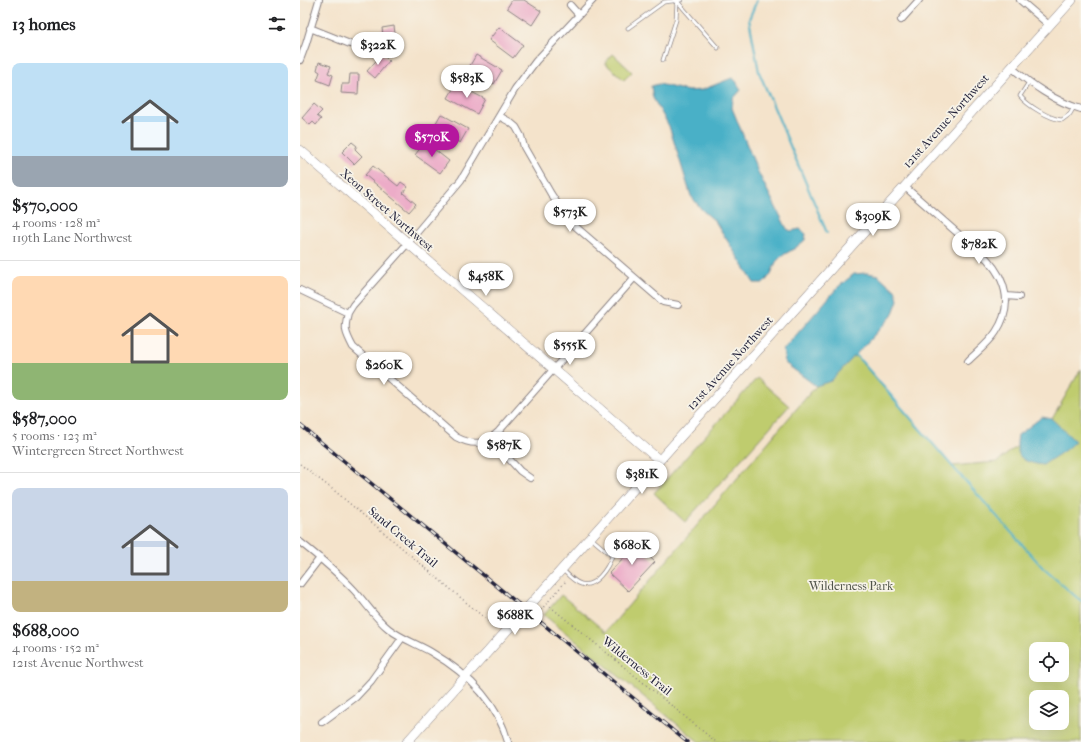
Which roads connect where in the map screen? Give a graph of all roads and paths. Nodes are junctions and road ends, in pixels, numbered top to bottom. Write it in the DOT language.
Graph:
graph roads {
  1 [pos="319,0"];
  2 [pos="592,0"];
  3 [pos="677,0"];
  4 [pos="681,0"];
  5 [pos="918,0"];
  6 [pos="1020,0"];
  7 [pos="1072,0"];
  8 [pos="570,5"];
  9 [pos="579,15"];
  10 [pos="901,20"];
  11 [pos="1049,25"];
  12 [pos="310,28"];
  13 [pos="628,28"];
  14 [pos="350,44"];
  15 [pos="718,48"];
  16 [pos="300,60"];
  17 [pos="664,60"];
  18 [pos="1012,67"];
  19 [pos="1029,82"];
  20 [pos="1074,107"];
  21 [pos="1081,110"];
  22 [pos="499,116"];
  23 [pos="300,150"];
  24 [pos="904,186"];
  25 [pos="407,244"];
  26 [pos="634,278"];
  27 [pos="300,290"];
  28 [pos="1006,296"];
  29 [pos="1018,297"];
  30 [pos="678,305"];
  31 [pos="348,313"];
  32 [pos="968,361"];
  33 [pos="555,369"];
  34 [pos="491,439"];
  35 [pos="660,460"];
  36 [pos="300,464"];
  37 [pos="530,478"];
  38 [pos="590,537"];
  39 [pos="300,542"];
  40 [pos="320,558"];
  41 [pos="561,569"];
  42 [pos="567,581"];
  43 [pos="300,584"];
  44 [pos="547,604"];
  45 [pos="533,619"];
  46 [pos="494,626"];
  47 [pos="402,638"];
  48 [pos="465,676"];
  49 [pos="322,722"];
  50 [pos="407,742"];
  51 [pos="508,742"];
  52 [pos="716,742"];
  1 -- 12 [label="street"];
  2 -- 9 [label="street"];
  3 -- 4 [label="lane"];
  3 -- 13 [label="lane"];
  3 -- 15 [label="lane"];
  3 -- 17 [label="lane"];
  5 -- 10 [label="street"];
  6 -- 11 [label="street"];
  7 -- 11 [label="street, 121st Avenue Northwest"];
  8 -- 9 [label="street"];
  9 -- 22 [label="street"];
  11 -- 18 [label="street, 121st Avenue Northwest"];
  12 -- 14 [label="street"];
  12 -- 16 [label="street"];
  18 -- 19 [label="street"];
  18 -- 24 [label="street, 121st Avenue Northwest"];
  19 -- 20 [label="street"];
  19 -- 20 [label="lane"];
  20 -- 21 [label="street"];
  22 -- 25 [label="street"];
  22 -- 26 [label="street"];
  23 -- 25 [label="street, Xeon Street Northwest"];
  24 -- 28 [label="street"];
  24 -- 35 [label="street, 121st Avenue Northwest"];
  25 -- 31 [label="street"];
  25 -- 33 [label="street, Xeon Street Northwest"];
  26 -- 30 [label="street"];
  26 -- 33 [label="street"];
  27 -- 31 [label="street"];
  28 -- 29 [label="street"];
  28 -- 32 [label="street"];
  31 -- 34 [label="street"];
  33 -- 34 [label="street"];
  33 -- 35 [label="street, Xeon Street Northwest"];
  34 -- 37 [label="street"];
  35 -- 38 [label="street, 121st Avenue Northwest"];
  36 -- 46 [label="path, Sand Creek Trail"];
  38 -- 41 [label="street, 121st Avenue Northwest"];
  38 -- 41 [label="lane"];
  39 -- 40 [label="street"];
  40 -- 43 [label="street"];
  40 -- 47 [label="street"];
  41 -- 48 [label="street, 121st Avenue Northwest"];
  42 -- 44 [label="path"];
  44 -- 45 [label="path"];
  44 -- 52 [label="path, Wilderness Trail"];
  47 -- 48 [label="street"];
  47 -- 49 [label="street"];
  48 -- 50 [label="street, 121st Avenue Northwest"];
  48 -- 51 [label="street"];
}
